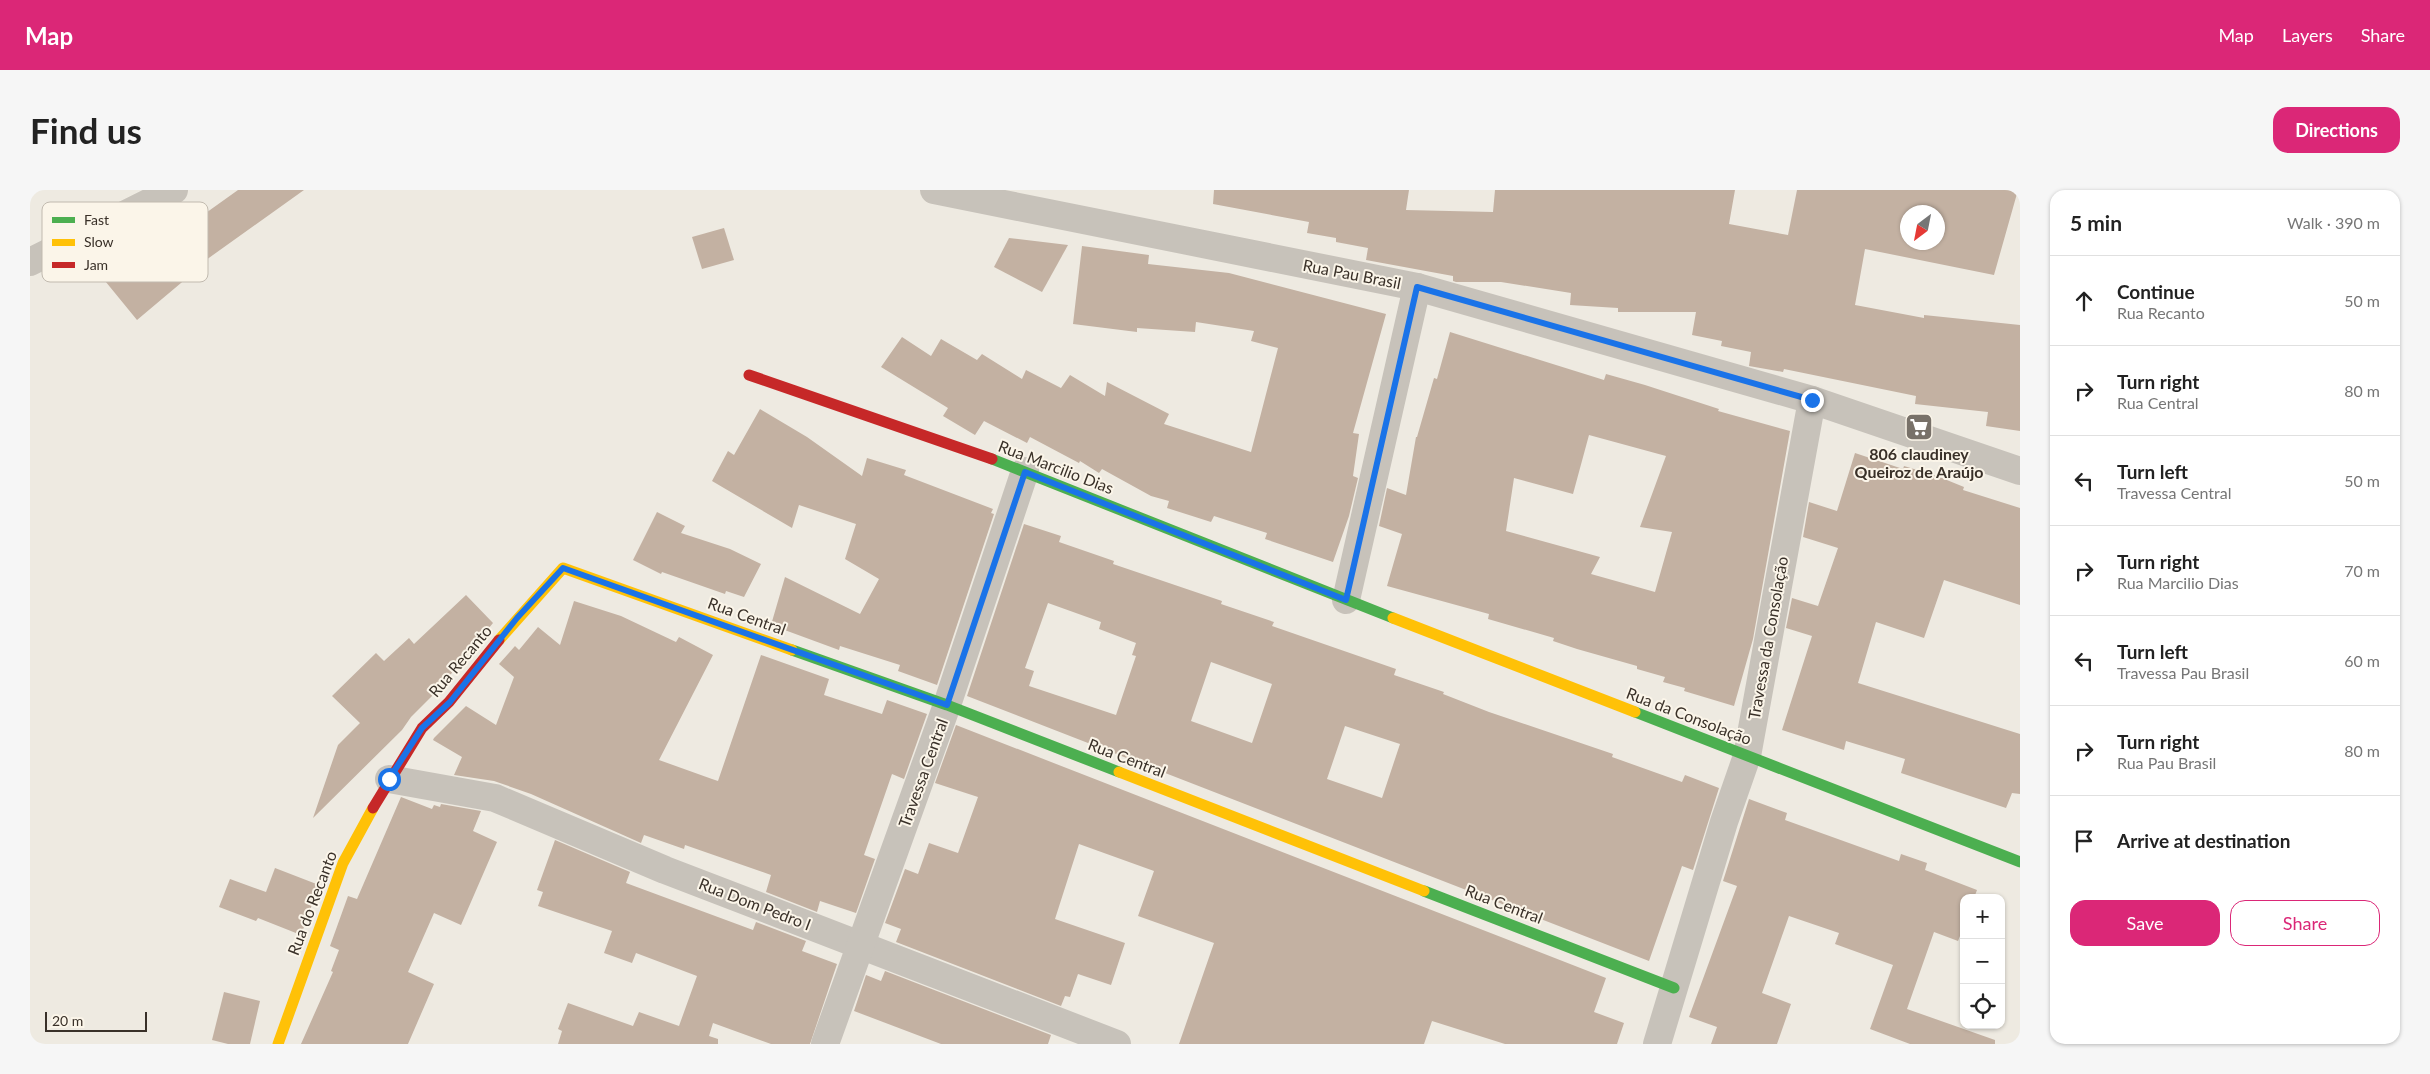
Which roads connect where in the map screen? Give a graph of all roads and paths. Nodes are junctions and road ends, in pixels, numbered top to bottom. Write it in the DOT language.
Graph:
graph roads {
  1 [pos="174,190"];
  2 [pos="934,190"];
  3 [pos="150,202"];
  4 [pos="42,256"];
  5 [pos="30,262"];
  6 [pos="1417,287"];
  7 [pos="750,375"];
  8 [pos="1812,400"];
  9 [pos="2020,471"];
  10 [pos="1025,472"];
  11 [pos="563,568"];
  12 [pos="1346,600"];
  13 [pos="947,705"];
  14 [pos="1746,756"];
  15 [pos="389,779"];
  16 [pos="2020,862"];
  17 [pos="862,945"];
  18 [pos="1674,988"];
  19 [pos="278,1044"];
  20 [pos="825,1044"];
  21 [pos="1117,1044"];
  22 [pos="1657,1044"];
  1 -- 3 [label="street"];
  2 -- 6 [label="street, Rua Pau Brasil"];
  4 -- 5 [label="street"];
  6 -- 8 [label="street, Rua Pau Brasil"];
  6 -- 12 [label="street"];
  7 -- 10 [label="street, Rua Marcilio Dias"];
  8 -- 9 [label="street, Rua Pau Brasil"];
  8 -- 14 [label="street, Travessa da Consolação"];
  10 -- 12 [label="street, Rua Marcilio Dias"];
  10 -- 13 [label="street, Travessa Central"];
  11 -- 13 [label="street, Rua Central"];
  11 -- 15 [label="street, Rua Recanto"];
  12 -- 14 [label="street, Rua da Consolação"];
  13 -- 17 [label="street, Travessa Central"];
  13 -- 18 [label="street, Rua Central"];
  14 -- 16 [label="street, Rua da Consolação"];
  14 -- 18 [label="street, Travessa da Consolação"];
  15 -- 17 [label="street, Rua Dom Pedro I"];
  15 -- 19 [label="street, Rua do Recanto"];
  17 -- 20 [label="street, Travessa Central"];
  17 -- 21 [label="street, Rua Dom Pedro I"];
  18 -- 22 [label="street, Travessa da Consolação"];
}
